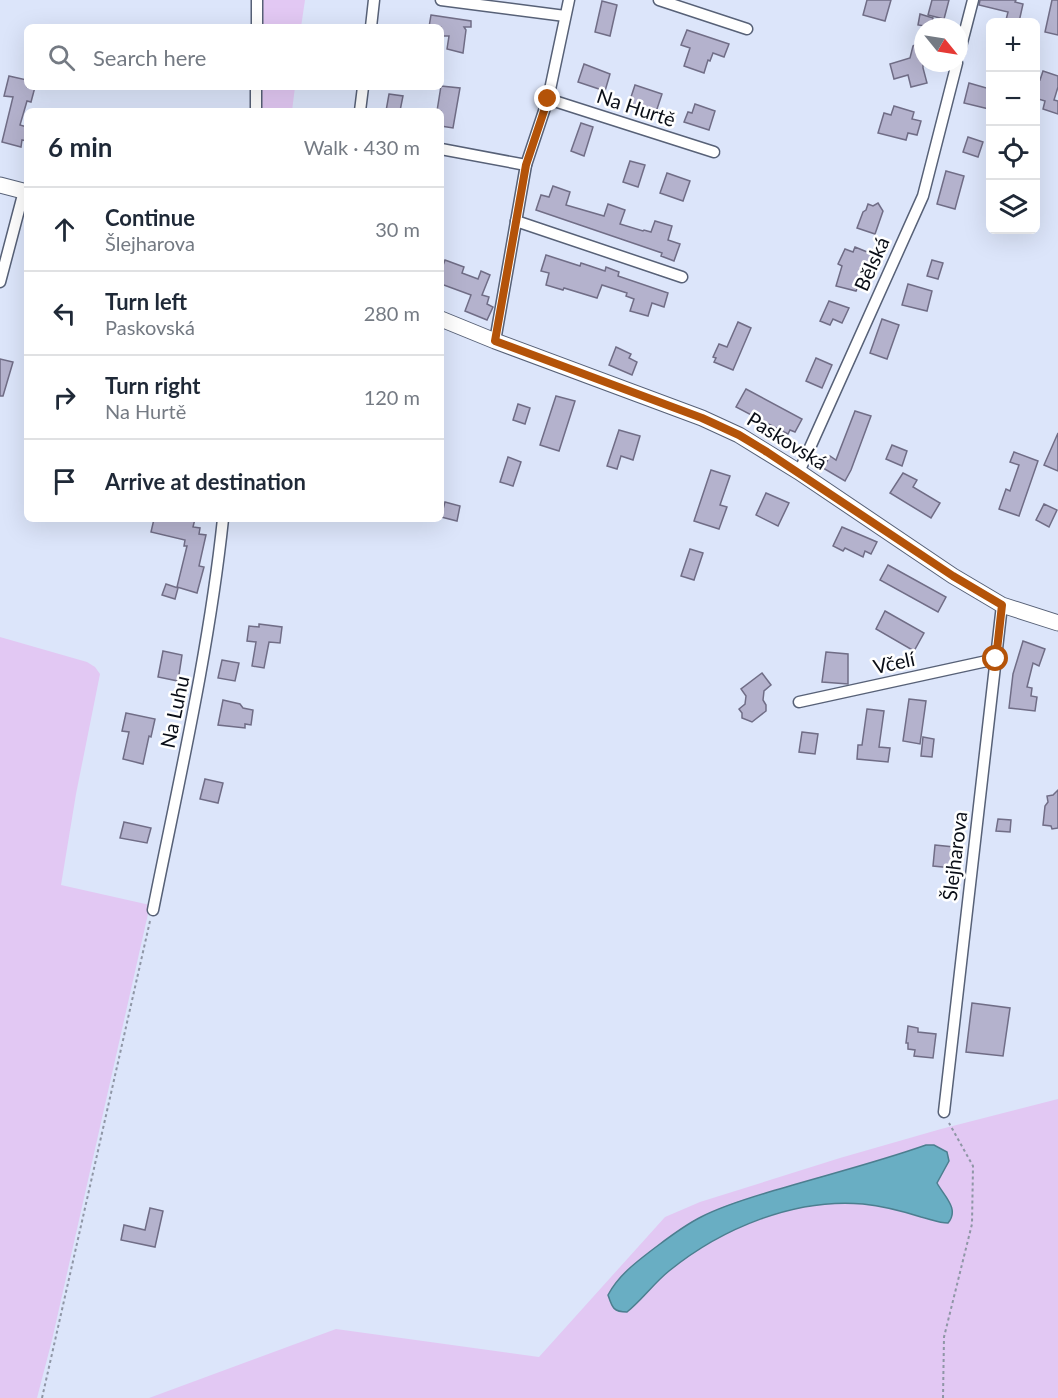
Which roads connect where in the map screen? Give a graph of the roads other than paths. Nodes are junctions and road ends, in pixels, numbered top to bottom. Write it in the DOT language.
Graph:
graph roads {
  1 [pos="257,0"];
  2 [pos="374,0"];
  3 [pos="441,0"];
  4 [pos="569,0"];
  5 [pos="659,0"];
  6 [pos="973,0"];
  7 [pos="565,16"];
  8 [pos="968,19"];
  9 [pos="257,24"];
  10 [pos="371,24"];
  11 [pos="747,29"];
  12 [pos="955,72"];
  13 [pos="256,90"];
  14 [pos="363,90"];
  15 [pos="548,99"];
  16 [pos="255,108"];
  17 [pos="360,108"];
  18 [pos="444,150"];
  19 [pos="714,152"];
  20 [pos="526,165"];
  21 [pos="0,185"];
  22 [pos="24,191"];
  23 [pos="24,198"];
  24 [pos="516,221"];
  25 [pos="682,277"];
  26 [pos="0,282"];
  27 [pos="444,320"];
  28 [pos="495,341"];
  29 [pos="799,472"];
  30 [pos="224,522"];
  31 [pos="1002,605"];
  32 [pos="1058,623"];
  33 [pos="996,659"];
  34 [pos="799,702"];
  35 [pos="153,910"];
  36 [pos="944,1112"];
  1 -- 9 [label="street"];
  2 -- 10 [label="street"];
  3 -- 7 [label="street"];
  4 -- 7 [label="street"];
  5 -- 11 [label="street"];
  6 -- 8 [label="street"];
  7 -- 15 [label="street"];
  12 -- 29 [label="street, Bělská"];
  13 -- 16 [label="street"];
  14 -- 17 [label="street"];
  15 -- 19 [label="street, Na Hurtě"];
  15 -- 20 [label="street"];
  18 -- 20 [label="street"];
  20 -- 24 [label="street"];
  21 -- 22 [label="street"];
  23 -- 26 [label="street"];
  24 -- 25 [label="street"];
  24 -- 28 [label="street"];
  27 -- 28 [label="street, Paskovská"];
  28 -- 29 [label="street, Paskovská"];
  29 -- 31 [label="street, Paskovská"];
  30 -- 35 [label="street, Na Luhu"];
  31 -- 32 [label="street, Paskovská"];
  31 -- 33 [label="street, Šlejharova"];
  33 -- 34 [label="street, Včelí"];
  33 -- 36 [label="street, Šlejharova"];
}
